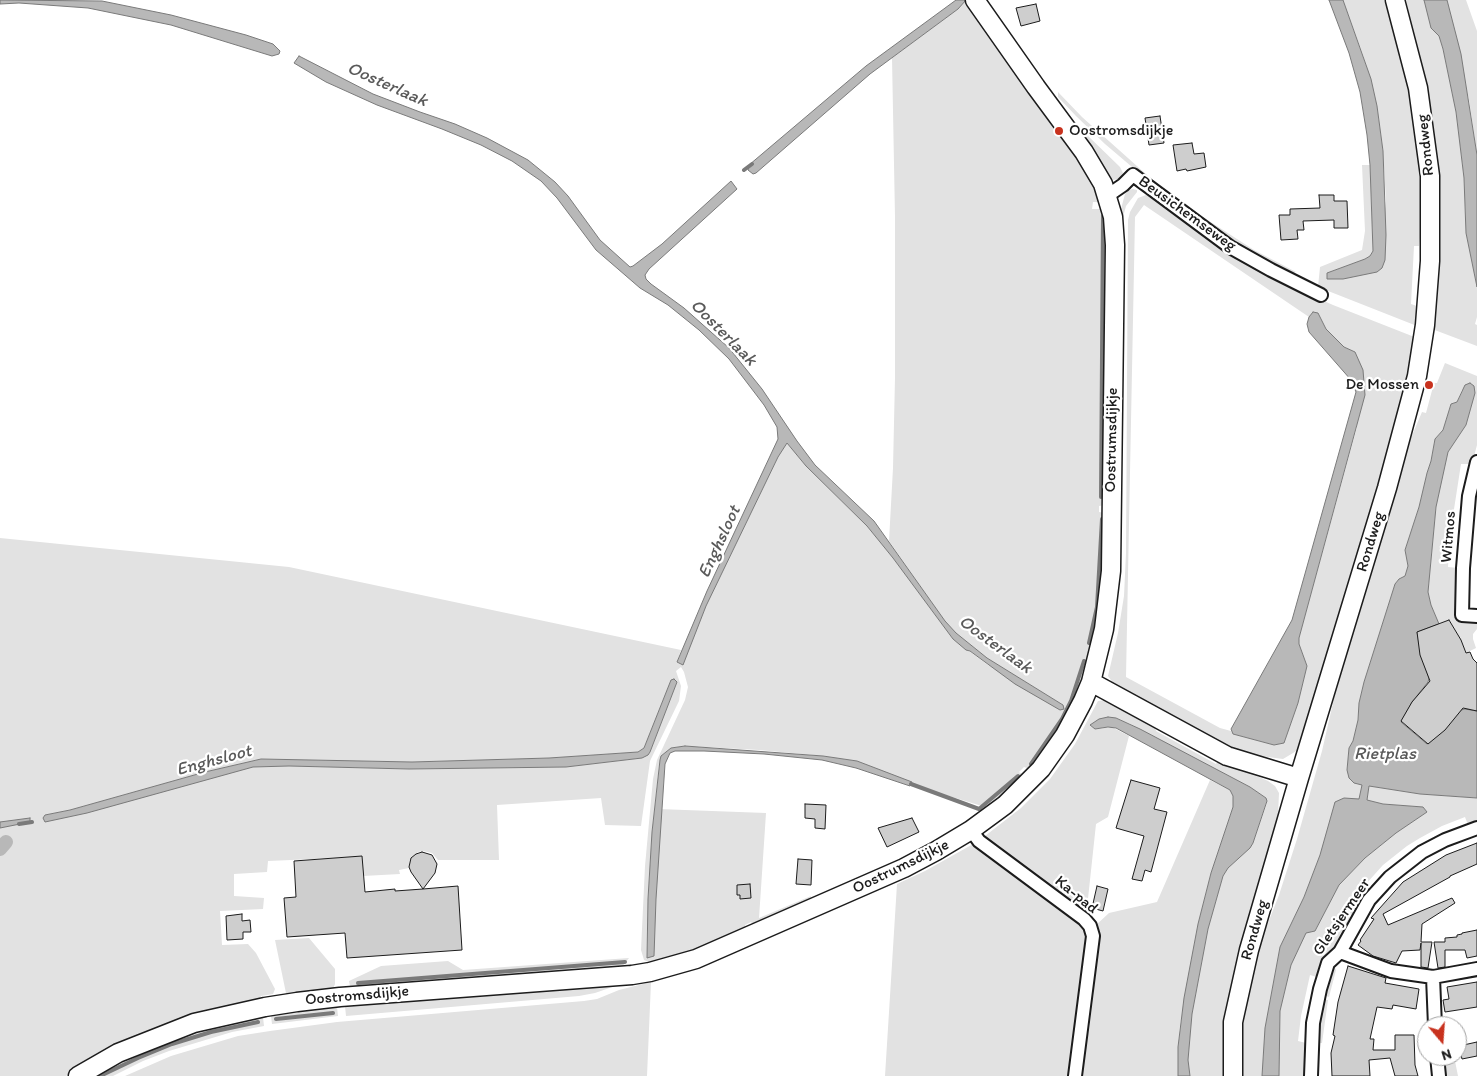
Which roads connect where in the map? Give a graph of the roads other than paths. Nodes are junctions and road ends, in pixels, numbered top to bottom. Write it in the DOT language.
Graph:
graph roads {
  1 [pos="976,0"];
  2 [pos="1395,0"];
  3 [pos="1108,196"];
  4 [pos="1321,295"];
  5 [pos="1477,462"];
  6 [pos="1477,616"];
  7 [pos="1091,682"];
  8 [pos="1299,778"];
  9 [pos="1477,828"];
  10 [pos="971,830"];
  11 [pos="1340,952"];
  12 [pos="1477,969"];
  13 [pos="650,972"];
  14 [pos="1433,977"];
  15 [pos="1435,1016"];
  16 [pos="78,1076"];
  17 [pos="1076,1076"];
  18 [pos="1233,1076"];
  19 [pos="1311,1076"];
  1 -- 3 [label="street"];
  2 -- 8 [label="street, Rondweg"];
  3 -- 4 [label="street, Beusichemseweg"];
  3 -- 7 [label="street, Oostrumsdijkje"];
  5 -- 6 [label="street, Witmos"];
  7 -- 8 [label="street"];
  7 -- 10 [label="street, Oostrumsdijkje"];
  8 -- 18 [label="street, Rondweg"];
  9 -- 11 [label="street, Gletsjermeer"];
  10 -- 13 [label="street, Oostrumsdijkje"];
  10 -- 17 [label="street, Ka-pad"];
  11 -- 14 [label="street"];
  11 -- 19 [label="street, Gletsjermeer"];
  12 -- 14 [label="street"];
  13 -- 16 [label="street, Oostromsdijkje"];
  14 -- 15 [label="street"];
}
